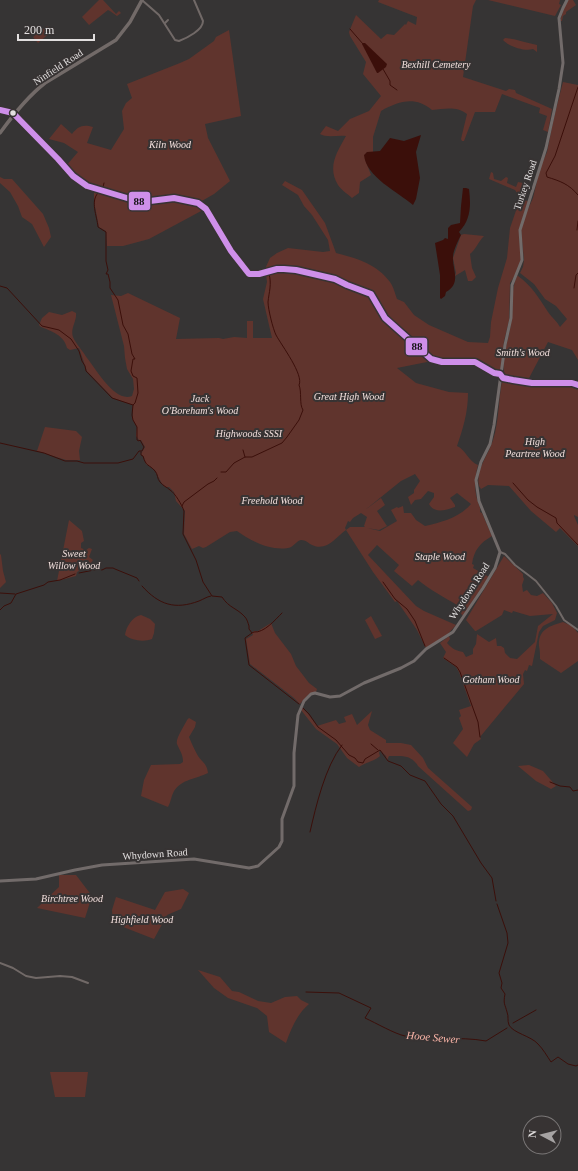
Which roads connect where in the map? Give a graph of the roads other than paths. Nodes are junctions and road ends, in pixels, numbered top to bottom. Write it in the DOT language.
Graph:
graph roads {
  1 [pos="194,0"];
  2 [pos="567,0"];
  3 [pos="142,1"];
  4 [pos="168,20"];
  5 [pos="165,23"];
  6 [pos="0,110"];
  7 [pos="14,115"];
  8 [pos="0,133"];
  9 [pos="502,376"];
  10 [pos="578,385"];
  11 [pos="500,552"];
  12 [pos="578,630"];
  13 [pos="0,881"];
  14 [pos="0,964"];
  15 [pos="88,983"];
  1 -- 5 [label="street"];
  2 -- 9 [label="street, Turkey Road"];
  3 -- 5 [label="street"];
  3 -- 7 [label="main road, Ninfield Road"];
  4 -- 5 [label="street"];
  6 -- 7 [label="street"];
  7 -- 8 [label="main road, Ninfield Road"];
  7 -- 9 [label="street"];
  9 -- 10 [label="street"];
  9 -- 11 [label="street"];
  11 -- 12 [label="street"];
  11 -- 13 [label="street, Whydown Road"];
  14 -- 15 [label="street"];
}
